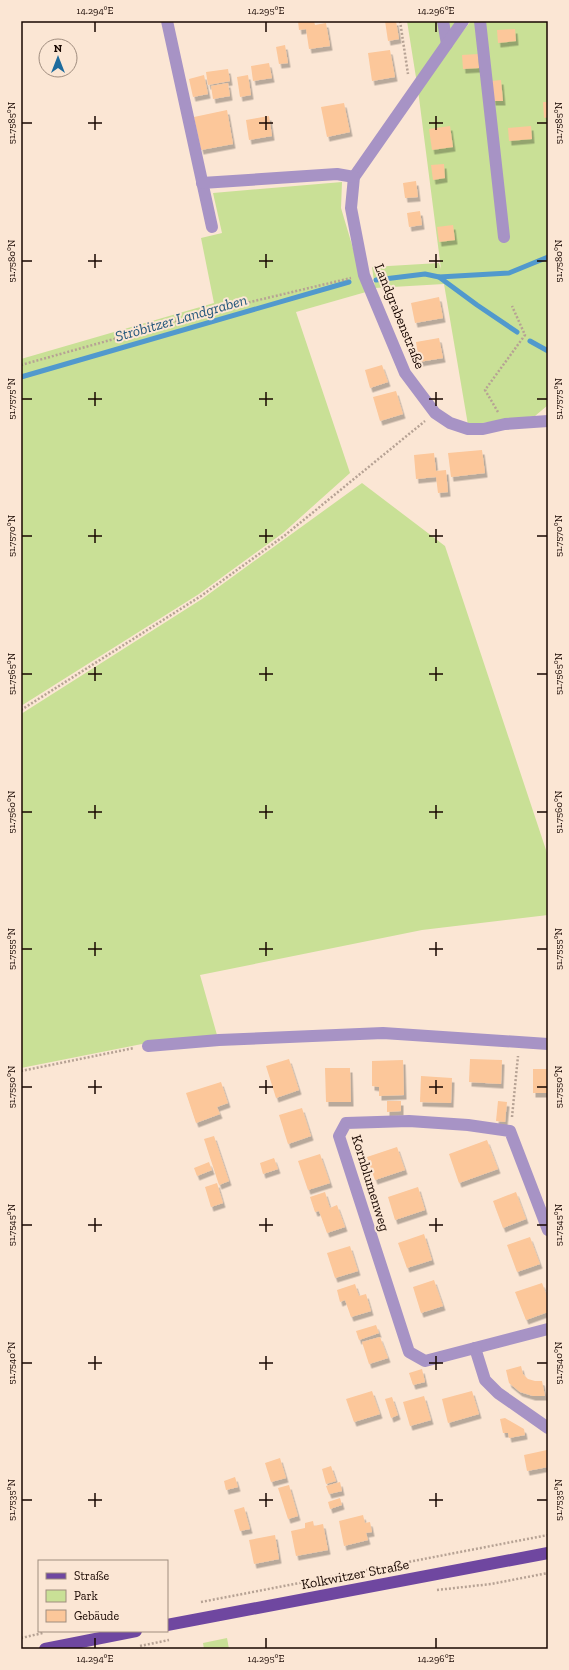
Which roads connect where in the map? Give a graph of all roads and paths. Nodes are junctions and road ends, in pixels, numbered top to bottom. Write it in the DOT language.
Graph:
graph roads {
  1 [pos="167,21"];
  2 [pos="400,21"];
  3 [pos="443,21"];
  4 [pos="463,21"];
  5 [pos="480,21"];
  6 [pos="447,44"];
  7 [pos="412,89"];
  8 [pos="354,177"];
  9 [pos="202,183"];
  10 [pos="212,227"];
  11 [pos="504,237"];
  12 [pos="364,275"];
  13 [pos="512,306"];
  14 [pos="21,365"];
  15 [pos="435,413"];
  16 [pos="548,421"];
  17 [pos="505,424"];
  18 [pos="21,710"];
  19 [pos="520,1042"];
  20 [pos="547,1044"];
  21 [pos="148,1046"];
  22 [pos="21,1071"];
  23 [pos="510,1132"];
  24 [pos="548,1230"];
  25 [pos="548,1329"];
  26 [pos="475,1348"];
  27 [pos="548,1428"];
  28 [pos="548,1534"];
  29 [pos="548,1553"];
  30 [pos="198,1603"];
  31 [pos="168,1625"];
  32 [pos="48,1632"];
  33 [pos="131,1632"];
  34 [pos="21,1638"];
  35 [pos="45,1649"];
  1 -- 9 [label="street"];
  2 -- 7 [label="path"];
  3 -- 6 [label="street"];
  4 -- 6 [label="street, Landgrabenstraße"];
  5 -- 11 [label="street"];
  6 -- 7 [label="street, Landgrabenstraße"];
  7 -- 8 [label="street, Landgrabenstraße"];
  8 -- 9 [label="street"];
  8 -- 12 [label="street, Landgrabenstraße"];
  9 -- 10 [label="street"];
  12 -- 14 [label="path"];
  12 -- 15 [label="street, Landgrabenstraße"];
  13 -- 17 [label="path"];
  15 -- 17 [label="street, Landgrabenstraße"];
  15 -- 18 [label="path"];
  16 -- 17 [label="street, Landgrabenstraße"];
  19 -- 20 [label="street"];
  19 -- 21 [label="street"];
  19 -- 23 [label="path"];
  21 -- 22 [label="path"];
  23 -- 24 [label="street"];
  23 -- 26 [label="street, Kornblumenweg"];
  25 -- 26 [label="street, Kornblumenweg"];
  26 -- 27 [label="street"];
  28 -- 30 [label="path"];
  29 -- 31 [label="main road, Kolkwitzer Straße"];
  32 -- 34 [label="path"];
  33 -- 35 [label="main road"];
}
